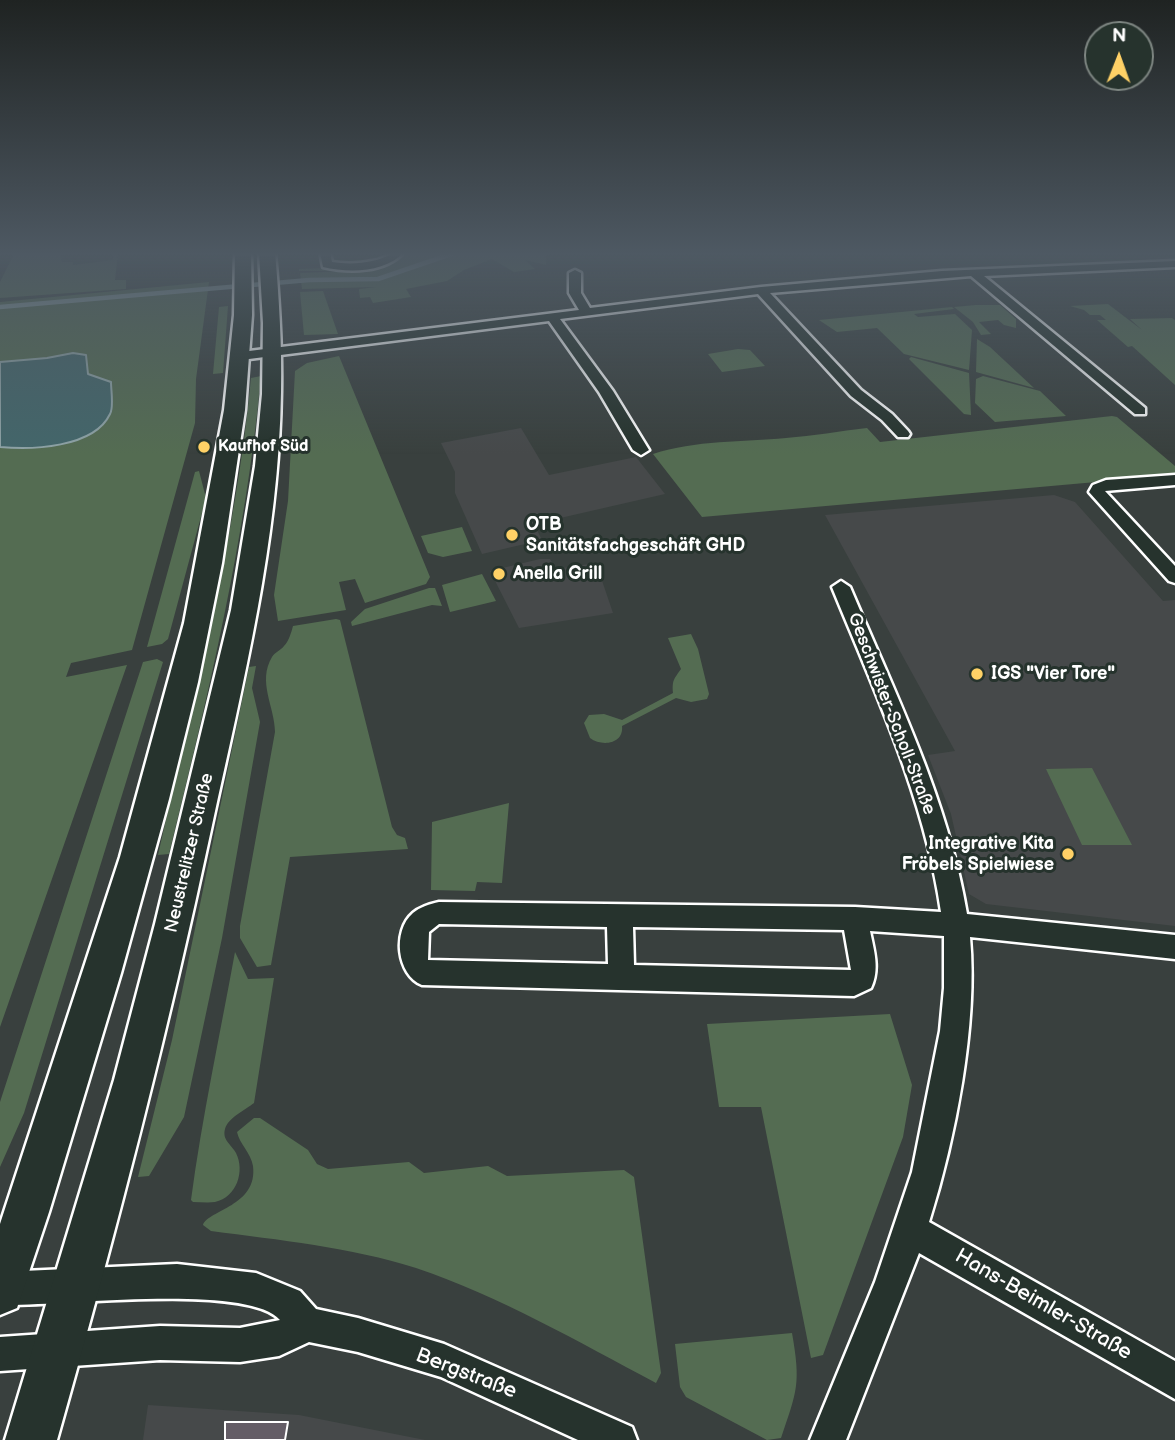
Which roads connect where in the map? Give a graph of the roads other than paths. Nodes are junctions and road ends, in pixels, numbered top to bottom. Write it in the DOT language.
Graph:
graph roads {
  1 [pos="243,319"];
  2 [pos="272,319"];
  3 [pos="523,319"];
  4 [pos="554,319"];
  5 [pos="788,319"];
  6 [pos="1030,319"];
  7 [pos="273,353"];
  8 [pos="241,356"];
  9 [pos="1140,411"];
  10 [pos="903,434"];
  11 [pos="641,450"];
  12 [pos="1175,480"];
  13 [pos="1175,577"];
  14 [pos="841,587"];
  15 [pos="620,916"];
  16 [pos="855,919"];
  17 [pos="955,924"];
  18 [pos="1175,947"];
  19 [pos="621,977"];
  20 [pos="911,1230"];
  21 [pos="77,1284"];
  22 [pos="0,1290"];
  23 [pos="307,1324"];
  24 [pos="58,1349"];
  25 [pos="0,1354"];
  26 [pos="1175,1381"];
  27 [pos="31,1440"];
  28 [pos="619,1440"];
  29 [pos="828,1440"];
  1 -- 8 [label="main road"];
  2 -- 7 [label="main road, Neustrelitzer Straße"];
  3 -- 7 [label="street"];
  4 -- 11 [label="street"];
  5 -- 10 [label="street"];
  6 -- 9 [label="street"];
  7 -- 8 [label="street"];
  7 -- 21 [label="main road, Neustrelitzer Straße"];
  8 -- 22 [label="main road"];
  12 -- 13 [label="street"];
  14 -- 17 [label="street, Geschwister-Scholl-Straße"];
  15 -- 16 [label="street"];
  15 -- 19 [label="street"];
  15 -- 19 [label="street"];
  16 -- 17 [label="street"];
  16 -- 19 [label="street"];
  17 -- 18 [label="street"];
  17 -- 20 [label="street, Geschwister-Scholl-Straße"];
  20 -- 26 [label="street, Hans-Beimler-Straße"];
  20 -- 29 [label="street, Geschwister-Scholl-Straße"];
  21 -- 22 [label="street"];
  21 -- 23 [label="street"];
  21 -- 24 [label="main road, Neustrelitzer Straße"];
  23 -- 24 [label="street"];
  23 -- 28 [label="street, Bergstraße"];
  24 -- 25 [label="street"];
  24 -- 27 [label="main road, Neustrelitzer Straße"];
}
